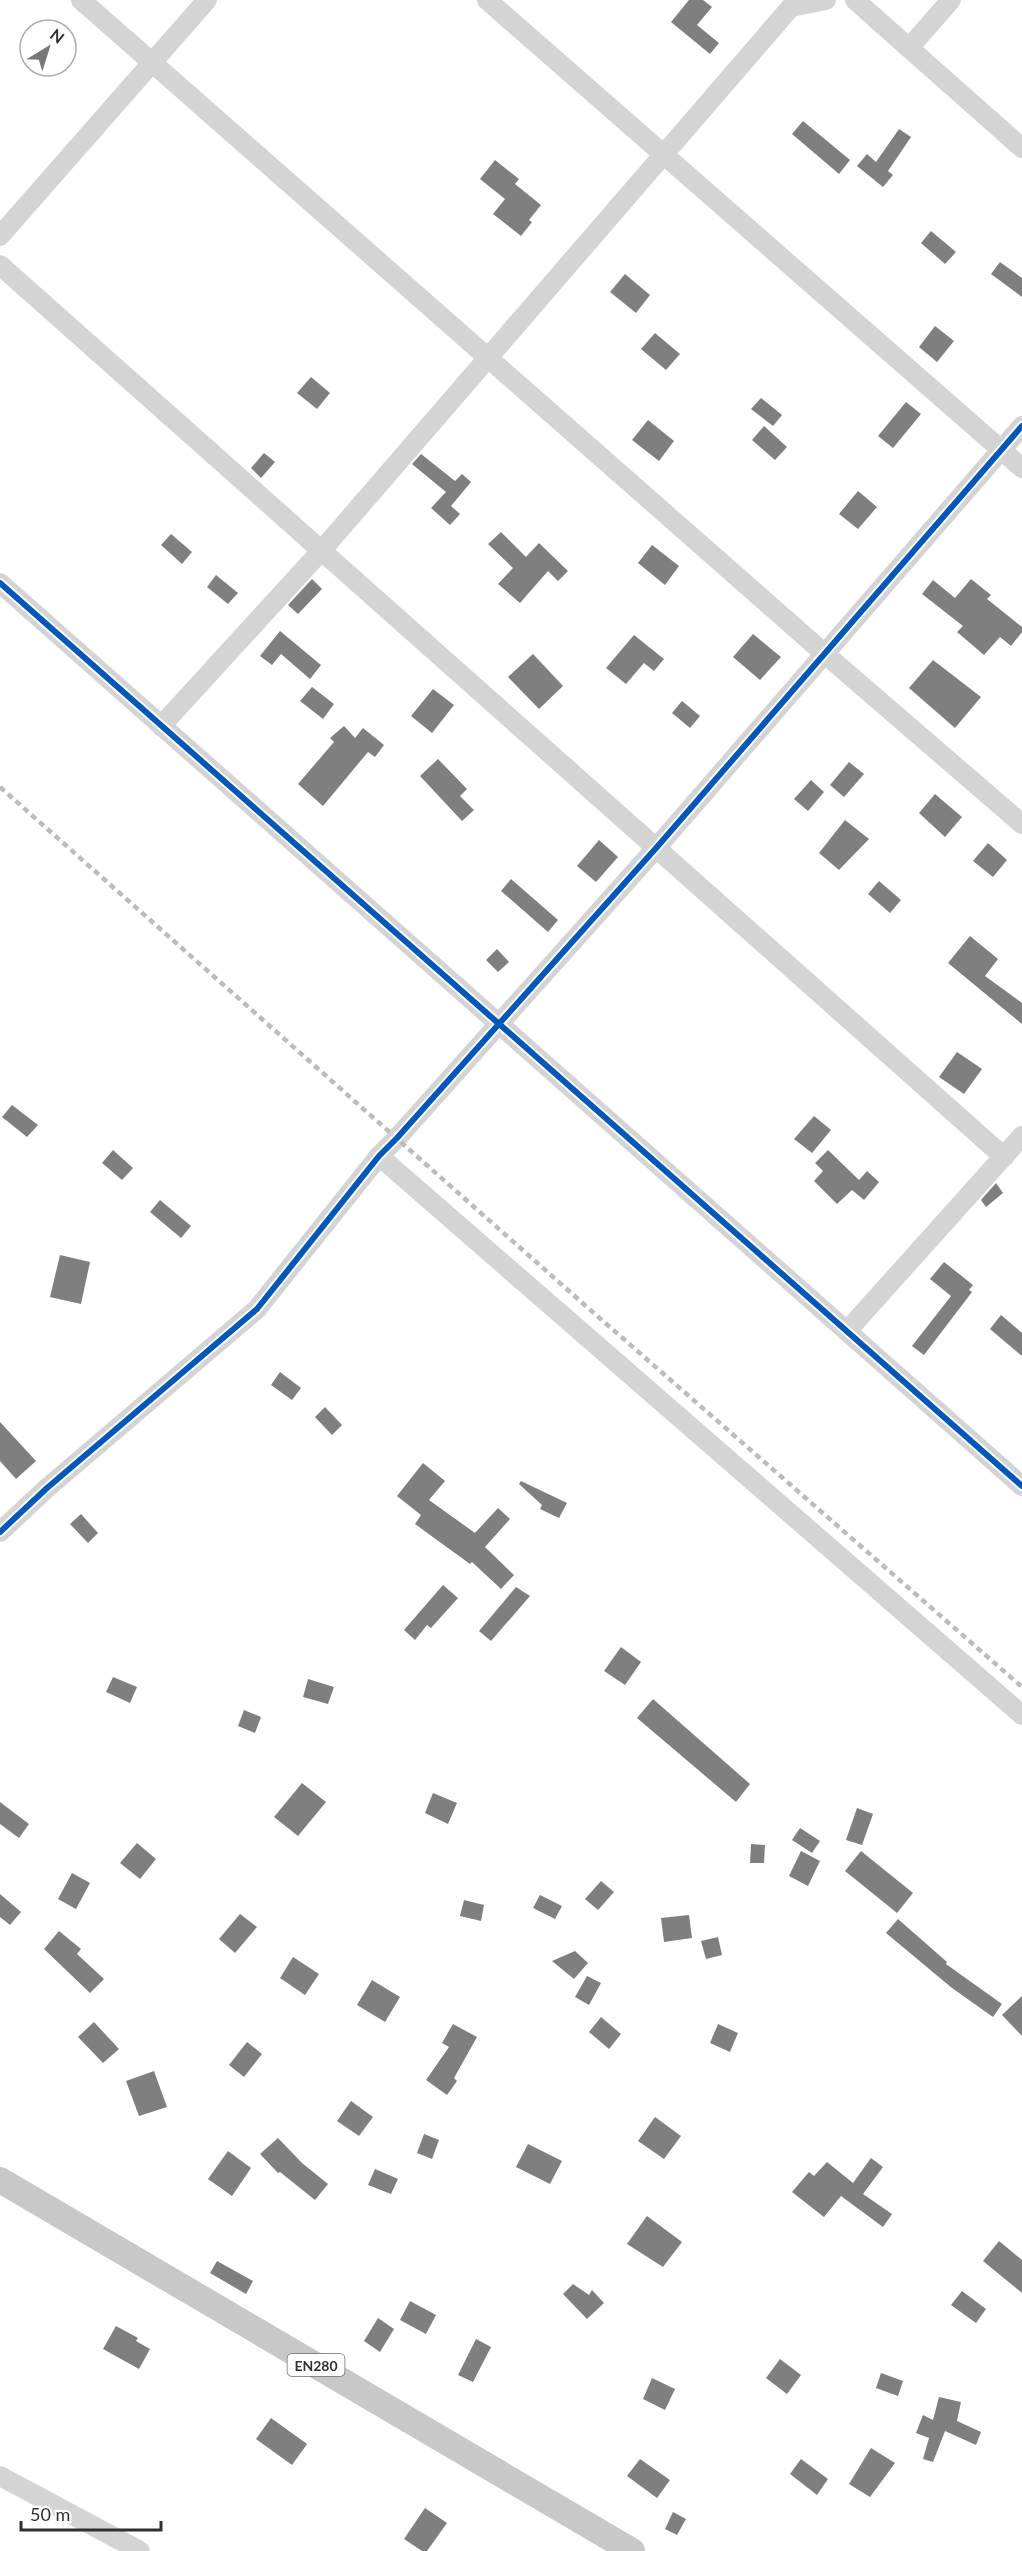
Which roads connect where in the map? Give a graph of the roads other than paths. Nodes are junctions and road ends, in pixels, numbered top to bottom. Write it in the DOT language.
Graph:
graph roads {
  1 [pos="81,0"];
  2 [pos="207,0"];
  3 [pos="487,0"];
  4 [pos="826,0"];
  5 [pos="855,0"];
  6 [pos="951,0"];
  7 [pos="787,3"];
  8 [pos="909,48"];
  9 [pos="152,62"];
  10 [pos="1022,148"];
  11 [pos="663,154"];
  12 [pos="0,236"];
  13 [pos="0,265"];
  14 [pos="488,358"];
  15 [pos="1022,426"];
  16 [pos="1001,450"];
  17 [pos="1022,468"];
  18 [pos="322,550"];
  19 [pos="0,583"];
  20 [pos="825,654"];
  21 [pos="161,726"];
  22 [pos="1022,824"];
  23 [pos="657,847"];
  24 [pos="499,1025"];
  25 [pos="1022,1136"];
  26 [pos="379,1156"];
  27 [pos="1004,1156"];
  28 [pos="847,1331"];
  29 [pos="1022,1485"];
  30 [pos="0,1532"];
  31 [pos="1022,1715"];
  32 [pos="0,2180"];
  33 [pos="0,2476"];
  34 [pos="140,2551"];
  35 [pos="632,2551"];
  1 -- 9 [label="street"];
  2 -- 9 [label="street"];
  3 -- 11 [label="street"];
  4 -- 7 [label="street"];
  5 -- 8 [label="street"];
  6 -- 8 [label="street"];
  7 -- 11 [label="street"];
  8 -- 10 [label="street"];
  9 -- 12 [label="street"];
  9 -- 14 [label="street"];
  11 -- 14 [label="street"];
  11 -- 16 [label="street"];
  13 -- 18 [label="street"];
  14 -- 18 [label="street"];
  14 -- 20 [label="street"];
  15 -- 16 [label="street"];
  16 -- 17 [label="street"];
  16 -- 20 [label="street"];
  18 -- 21 [label="street"];
  18 -- 23 [label="street"];
  19 -- 21 [label="street"];
  20 -- 22 [label="street"];
  20 -- 23 [label="street"];
  21 -- 24 [label="street"];
  23 -- 24 [label="street"];
  23 -- 27 [label="street"];
  24 -- 26 [label="street"];
  24 -- 28 [label="street"];
  25 -- 27 [label="street"];
  26 -- 30 [label="street"];
  26 -- 31 [label="street"];
  27 -- 28 [label="street"];
  28 -- 29 [label="street"];
  32 -- 35 [label="main road, EN280"];
  33 -- 34 [label="street"];
}
